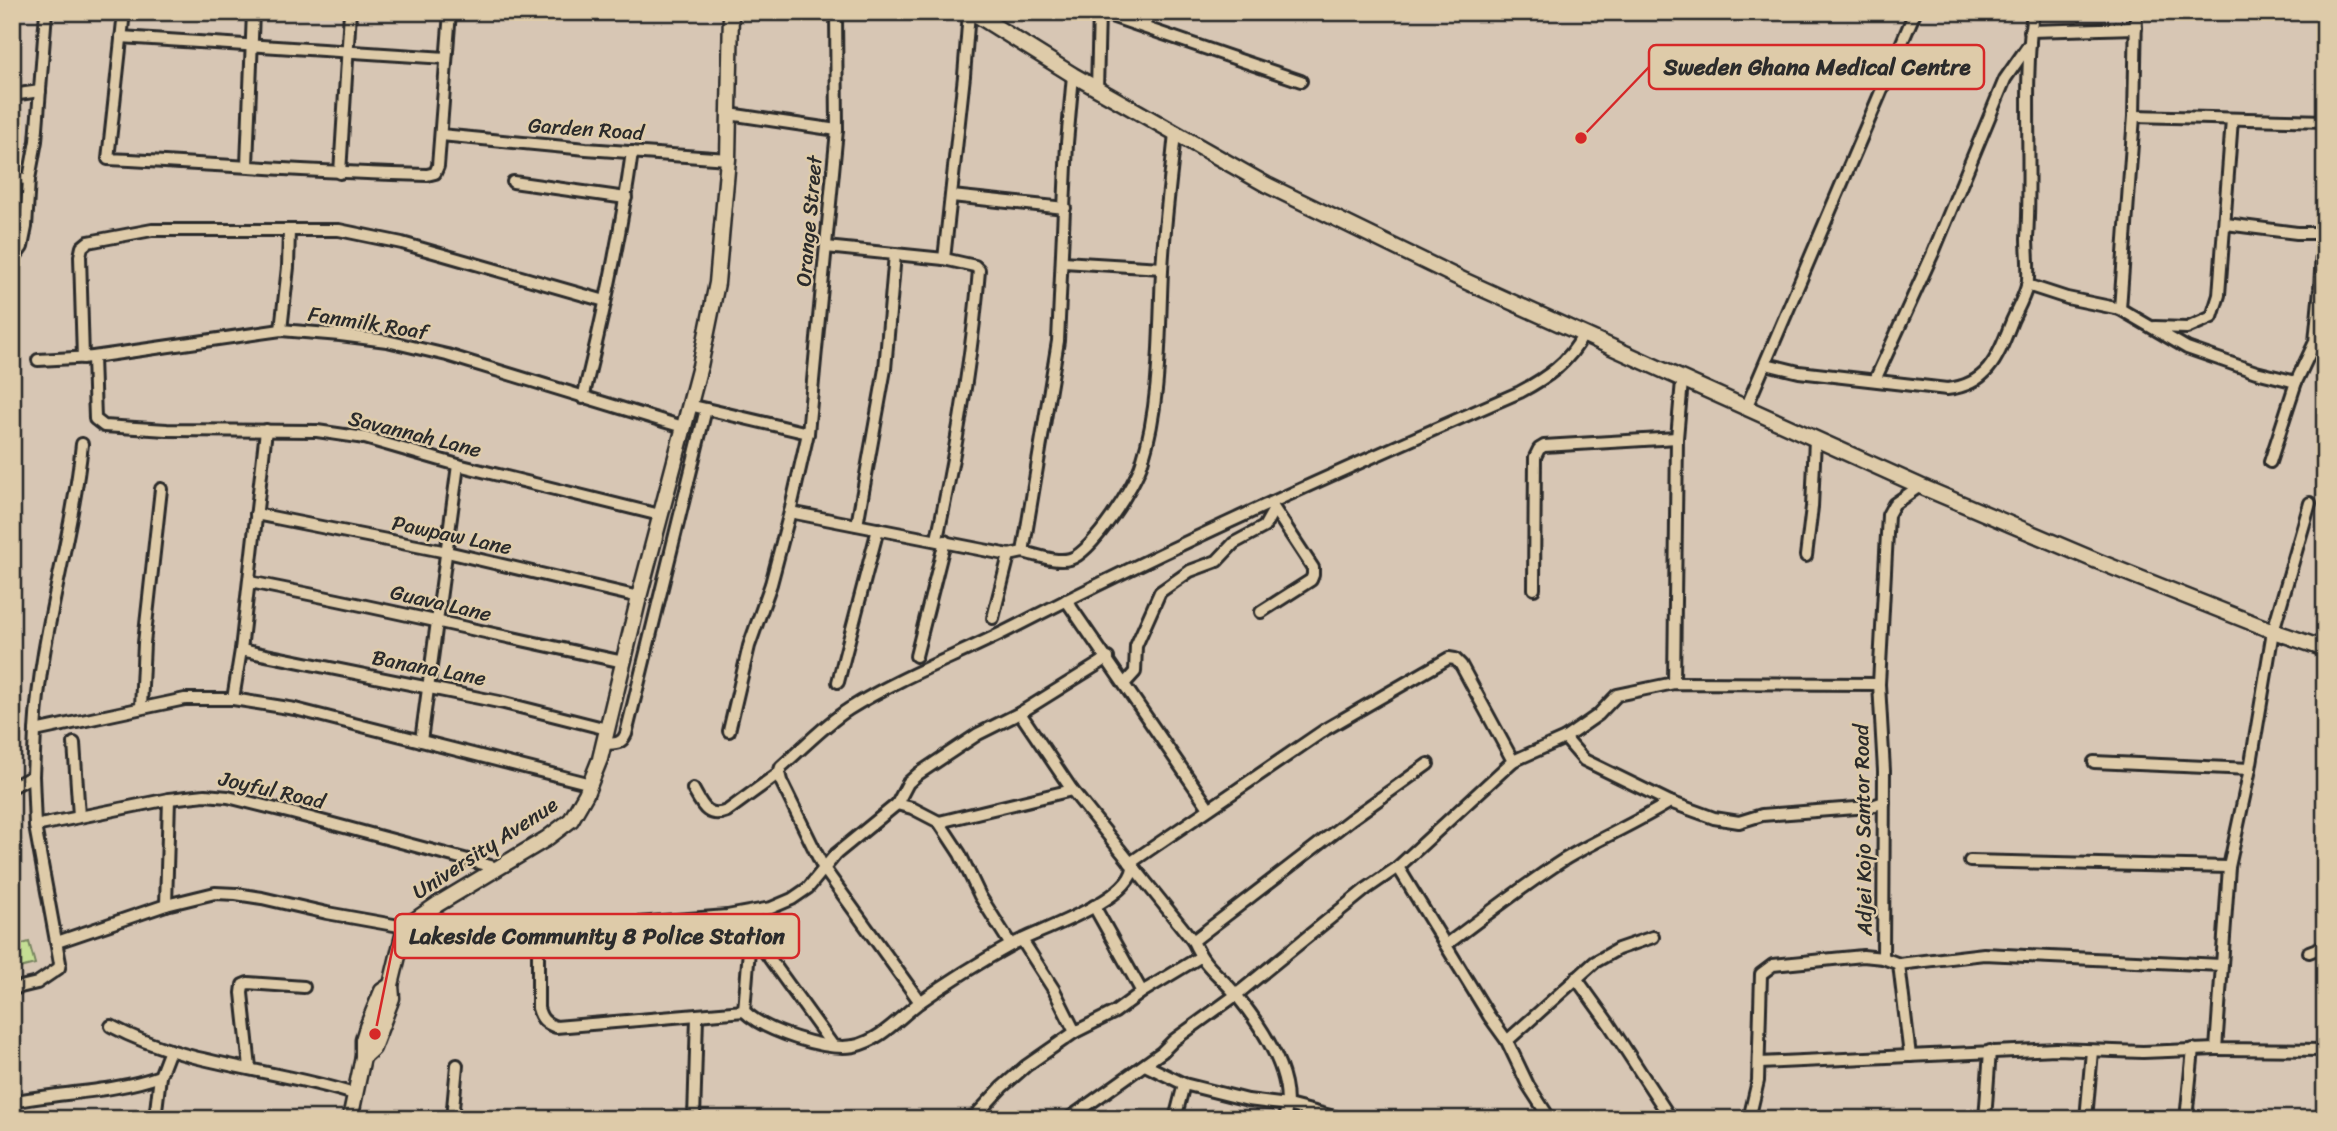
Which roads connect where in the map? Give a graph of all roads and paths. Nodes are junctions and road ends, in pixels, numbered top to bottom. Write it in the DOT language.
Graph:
graph roads {
  1 [pos="46,12"];
  2 [pos="124,12"];
  3 [pos="253,12"];
  4 [pos="350,12"];
  5 [pos="450,12"];
  6 [pos="731,12"];
  7 [pos="836,12"];
  8 [pos="970,12"];
  9 [pos="1099,12"];
  10 [pos="1149,12"];
  11 [pos="1915,12"];
  12 [pos="2033,12"];
  13 [pos="2136,12"];
  14 [pos="1144,27"];
  15 [pos="2136,28"];
  16 [pos="121,37"];
  17 [pos="2030,37"];
  18 [pos="251,46"];
  19 [pos="347,51"];
  20 [pos="446,58"];
  21 [pos="1073,75"];
  22 [pos="1301,81"];
  23 [pos="1097,89"];
  24 [pos="40,91"];
  25 [pos="12,95"];
  26 [pos="729,114"];
  27 [pos="2134,116"];
  28 [pos="2232,119"];
  29 [pos="2325,121"];
  30 [pos="837,130"];
  31 [pos="1175,132"];
  32 [pos="441,135"];
  33 [pos="632,152"];
  34 [pos="728,159"];
  35 [pos="247,165"];
  36 [pos="340,173"];
  37 [pos="12,178"];
  38 [pos="29,179"];
  39 [pos="513,182"];
  40 [pos="952,196"];
  41 [pos="626,198"];
  42 [pos="1065,208"];
  43 [pos="2226,224"];
  44 [pos="289,230"];
  45 [pos="2324,233"];
  46 [pos="826,247"];
  47 [pos="895,254"];
  48 [pos="12,256"];
  49 [pos="944,259"];
  50 [pos="1063,262"];
  51 [pos="1162,268"];
  52 [pos="2027,285"];
  53 [pos="605,301"];
  54 [pos="2120,309"];
  55 [pos="2150,327"];
  56 [pos="281,330"];
  57 [pos="1583,335"];
  58 [pos="2320,342"];
  59 [pos="88,357"];
  60 [pos="38,360"];
  61 [pos="1766,364"];
  62 [pos="1874,380"];
  63 [pos="1682,381"];
  64 [pos="2296,382"];
  65 [pos="583,398"];
  66 [pos="689,405"];
  67 [pos="1746,408"];
  68 [pos="706,409"];
  69 [pos="683,427"];
  70 [pos="266,430"];
  71 [pos="808,433"];
  72 [pos="1677,438"];
  73 [pos="1815,439"];
  74 [pos="82,444"];
  75 [pos="2270,463"];
  76 [pos="458,465"];
  77 [pos="1920,486"];
  78 [pos="160,489"];
  79 [pos="2310,503"];
  80 [pos="1272,506"];
  81 [pos="790,512"];
  82 [pos="256,514"];
  83 [pos="660,515"];
  84 [pos="857,525"];
  85 [pos="878,529"];
  86 [pos="941,540"];
  87 [pos="447,552"];
  88 [pos="1023,552"];
  89 [pos="1009,555"];
  90 [pos="1806,556"];
  91 [pos="249,582"];
  92 [pos="1534,589"];
  93 [pos="639,597"];
  94 [pos="1066,600"];
  95 [pos="1261,612"];
  96 [pos="993,618"];
  97 [pos="437,623"];
  98 [pos="2273,631"];
  99 [pos="2325,649"];
  100 [pos="241,650"];
  101 [pos="916,656"];
  102 [pos="1108,658"];
  103 [pos="624,662"];
  104 [pos="838,682"];
  105 [pos="1125,683"];
  106 [pos="1674,683"];
  107 [pos="1879,684"];
  108 [pos="428,687"];
  109 [pos="233,699"];
  110 [pos="141,707"];
  111 [pos="1020,713"];
  112 [pos="35,731"];
  113 [pos="729,731"];
  114 [pos="606,736"];
  115 [pos="1565,738"];
  116 [pos="421,741"];
  117 [pos="74,743"];
  118 [pos="1513,761"];
  119 [pos="2094,762"];
  120 [pos="1428,764"];
  121 [pos="2250,769"];
  122 [pos="779,773"];
  123 [pos="33,776"];
  124 [pos="590,784"];
  125 [pos="12,787"];
  126 [pos="693,789"];
  127 [pos="1072,790"];
  128 [pos="169,799"];
  129 [pos="1670,802"];
  130 [pos="1884,803"];
  131 [pos="897,804"];
  132 [pos="1209,808"];
  133 [pos="79,816"];
  134 [pos="939,822"];
  135 [pos="35,826"];
  136 [pos="1970,861"];
  137 [pos="1132,866"];
  138 [pos="824,867"];
  139 [pos="1398,867"];
  140 [pos="2229,867"];
  141 [pos="498,868"];
  142 [pos="166,905"];
  143 [pos="1094,906"];
  144 [pos="752,913"];
  145 [pos="405,927"];
  146 [pos="752,934"];
  147 [pos="1653,937"];
  148 [pos="1193,941"];
  149 [pos="57,942"];
  150 [pos="1017,942"];
  151 [pos="1446,944"];
  152 [pos="2325,946"];
  153 [pos="2309,952"];
  154 [pos="1200,957"];
  155 [pos="1883,958"];
  156 [pos="1899,964"];
  157 [pos="2221,965"];
  158 [pos="1576,978"];
  159 [pos="304,987"];
  160 [pos="12,989"];
  161 [pos="1142,992"];
  162 [pos="1236,995"];
  163 [pos="920,1002"];
  164 [pos="744,1011"];
  165 [pos="697,1017"];
  166 [pos="111,1026"];
  167 [pos="1075,1032"];
  168 [pos="1507,1041"];
  169 [pos="833,1046"];
  170 [pos="2193,1049"];
  171 [pos="2216,1049"];
  172 [pos="170,1050"];
  173 [pos="2325,1050"];
  174 [pos="1990,1051"];
  175 [pos="2092,1051"];
  176 [pos="1910,1056"];
  177 [pos="1759,1063"];
  178 [pos="457,1065"];
  179 [pos="1144,1065"];
  180 [pos="250,1068"];
  181 [pos="160,1076"];
  182 [pos="1184,1084"];
  183 [pos="354,1094"];
  184 [pos="12,1102"];
  185 [pos="1289,1105"];
  186 [pos="1072,1117"];
  187 [pos="974,1118"];
  188 [pos="155,1119"];
  189 [pos="350,1119"];
  190 [pos="452,1119"];
  191 [pos="694,1119"];
  192 [pos="1175,1119"];
  193 [pos="1284,1119"];
  194 [pos="1342,1119"];
  195 [pos="1550,1119"];
  196 [pos="1671,1119"];
  197 [pos="1749,1119"];
  198 [pos="1985,1119"];
  199 [pos="2086,1119"];
  200 [pos="2186,1119"];
  1 -- 24 [label="street"];
  2 -- 16 [label="street"];
  3 -- 18 [label="street"];
  4 -- 19 [label="street"];
  5 -- 20 [label="street"];
  6 -- 26 [label="street, University Avenue"];
  7 -- 30 [label="street, Orange Street"];
  8 -- 21 [label="street"];
  8 -- 40 [label="street"];
  9 -- 14 [label="street"];
  9 -- 23 [label="street"];
  10 -- 14 [label="street"];
  11 -- 61 [label="street"];
  12 -- 17 [label="street"];
  13 -- 15 [label="street"];
  14 -- 22 [label="street"];
  15 -- 17 [label="street"];
  15 -- 27 [label="street"];
  16 -- 18 [label="street"];
  16 -- 35 [label="street"];
  17 -- 52 [label="street"];
  17 -- 62 [label="street"];
  18 -- 19 [label="street"];
  18 -- 35 [label="street"];
  19 -- 20 [label="street"];
  19 -- 36 [label="street"];
  20 -- 32 [label="street"];
  21 -- 23 [label="street"];
  21 -- 42 [label="street"];
  23 -- 31 [label="street"];
  24 -- 25 [label="street"];
  24 -- 38 [label="street"];
  26 -- 30 [label="street"];
  26 -- 34 [label="street, University Avenue"];
  27 -- 28 [label="street"];
  27 -- 54 [label="street"];
  28 -- 29 [label="street"];
  28 -- 43 [label="street"];
  30 -- 46 [label="street, Orange Street"];
  31 -- 51 [label="street"];
  31 -- 57 [label="street"];
  32 -- 33 [label="street, Garden Road"];
  32 -- 36 [label="street"];
  33 -- 34 [label="street, Garden Road"];
  33 -- 41 [label="street"];
  34 -- 66 [label="street, University Avenue"];
  35 -- 36 [label="street"];
  37 -- 38 [label="street"];
  38 -- 48 [label="street"];
  39 -- 41 [label="street"];
  40 -- 42 [label="street"];
  40 -- 49 [label="street"];
  41 -- 53 [label="street"];
  42 -- 50 [label="street"];
  43 -- 45 [label="street"];
  43 -- 55 [label="street"];
  44 -- 53 [label="street"];
  44 -- 56 [label="street"];
  44 -- 59 [label="street"];
  45 -- 58 [label="street"];
  46 -- 47 [label="street"];
  46 -- 71 [label="street, Orange Street"];
  47 -- 49 [label="street"];
  47 -- 84 [label="street"];
  49 -- 86 [label="street"];
  50 -- 51 [label="street"];
  50 -- 88 [label="street"];
  51 -- 88 [label="street"];
  52 -- 54 [label="street"];
  52 -- 62 [label="street"];
  53 -- 65 [label="street"];
  54 -- 55 [label="street"];
  55 -- 64 [label="street"];
  56 -- 59 [label="street, Fanmilk Roaf"];
  56 -- 65 [label="street, Fanmilk Roaf"];
  57 -- 63 [label="street"];
  57 -- 80 [label="street"];
  58 -- 64 [label="street"];
  59 -- 60 [label="street, Fanmilk Roaf"];
  59 -- 70 [label="street, Savannah Lane"];
  61 -- 62 [label="street"];
  61 -- 67 [label="street"];
  63 -- 67 [label="street"];
  63 -- 72 [label="street"];
  64 -- 75 [label="street"];
  65 -- 69 [label="street, Fanmilk Roaf"];
  66 -- 68 [label="street"];
  66 -- 69 [label="street, University Avenue"];
  67 -- 73 [label="street"];
  68 -- 71 [label="street"];
  68 -- 114 [label="street"];
  69 -- 83 [label="street, University Avenue"];
  70 -- 76 [label="street, Savannah Lane"];
  70 -- 82 [label="street"];
  71 -- 81 [label="street, Orange Street"];
  72 -- 92 [label="street"];
  72 -- 106 [label="street"];
  73 -- 77 [label="street"];
  73 -- 90 [label="street"];
  74 -- 112 [label="street"];
  76 -- 83 [label="street, Savannah Lane"];
  76 -- 87 [label="street"];
  77 -- 98 [label="street"];
  77 -- 107 [label="street, Adjei Kojo Santor Road"];
  78 -- 110 [label="street"];
  79 -- 98 [label="street"];
  80 -- 94 [label="street"];
  80 -- 95 [label="street"];
  80 -- 105 [label="street"];
  81 -- 84 [label="street"];
  81 -- 113 [label="street, Orange Street"];
  82 -- 87 [label="street, Pawpaw Lane"];
  82 -- 91 [label="street"];
  83 -- 93 [label="street, University Avenue"];
  84 -- 85 [label="street"];
  85 -- 86 [label="street"];
  85 -- 104 [label="street"];
  86 -- 89 [label="street"];
  86 -- 101 [label="street"];
  87 -- 93 [label="street, Pawpaw Lane"];
  87 -- 97 [label="street"];
  88 -- 89 [label="street"];
  89 -- 96 [label="street"];
  91 -- 97 [label="street, Guava Lane"];
  91 -- 100 [label="street"];
  93 -- 103 [label="street, University Avenue"];
  94 -- 102 [label="street"];
  94 -- 122 [label="street"];
  97 -- 103 [label="street, Guava Lane"];
  97 -- 108 [label="street"];
  98 -- 99 [label="street"];
  98 -- 121 [label="street"];
  100 -- 108 [label="street, Banana Lane"];
  100 -- 109 [label="street"];
  102 -- 105 [label="street"];
  102 -- 111 [label="street"];
  103 -- 114 [label="street, University Avenue"];
  105 -- 132 [label="street"];
  106 -- 107 [label="street"];
  106 -- 115 [label="street"];
  107 -- 130 [label="street, Adjei Kojo Santor Road"];
  108 -- 114 [label="street, Banana Lane"];
  108 -- 116 [label="street"];
  109 -- 110 [label="street"];
  109 -- 116 [label="street"];
  110 -- 112 [label="street"];
  111 -- 127 [label="street"];
  111 -- 131 [label="street"];
  112 -- 123 [label="street"];
  114 -- 124 [label="street, University Avenue"];
  115 -- 118 [label="street"];
  115 -- 129 [label="street"];
  116 -- 124 [label="street"];
  117 -- 133 [label="street"];
  118 -- 132 [label="street"];
  118 -- 139 [label="street"];
  119 -- 121 [label="street"];
  120 -- 148 [label="street"];
  121 -- 140 [label="street"];
  122 -- 126 [label="street"];
  122 -- 138 [label="street"];
  123 -- 125 [label="street"];
  123 -- 135 [label="street"];
  124 -- 141 [label="street, University Avenue"];
  127 -- 134 [label="street"];
  127 -- 137 [label="street"];
  128 -- 133 [label="street, Joyful Road"];
  128 -- 141 [label="street, Joyful Road"];
  128 -- 142 [label="street"];
  129 -- 130 [label="street"];
  129 -- 151 [label="street"];
  130 -- 155 [label="street, Adjei Kojo Santor Road"];
  131 -- 134 [label="street"];
  131 -- 138 [label="street"];
  132 -- 137 [label="street"];
  133 -- 135 [label="street, Joyful Road"];
  134 -- 150 [label="street"];
  135 -- 149 [label="street"];
  136 -- 140 [label="street"];
  137 -- 143 [label="street"];
  137 -- 148 [label="street"];
  138 -- 144 [label="street"];
  138 -- 163 [label="street"];
  139 -- 151 [label="street"];
  139 -- 162 [label="street"];
  140 -- 157 [label="street"];
  141 -- 145 [label="street, University Avenue"];
  142 -- 145 [label="street"];
  142 -- 149 [label="street"];
  143 -- 150 [label="street"];
  143 -- 161 [label="street"];
  144 -- 146 [label="street"];
  144 -- 165 [label="street"];
  145 -- 183 [label="street, University Avenue"];
  146 -- 164 [label="street"];
  146 -- 169 [label="street"];
  147 -- 158 [label="street"];
  148 -- 154 [label="street"];
  149 -- 160 [label="street"];
  150 -- 163 [label="street"];
  150 -- 167 [label="street"];
  151 -- 168 [label="street"];
  152 -- 153 [label="street"];
  154 -- 161 [label="street"];
  154 -- 162 [label="street"];
  155 -- 156 [label="street"];
  155 -- 177 [label="street, Adjei Kojo Santor Road"];
  156 -- 157 [label="street"];
  156 -- 176 [label="street"];
  157 -- 171 [label="street"];
  158 -- 168 [label="street"];
  158 -- 196 [label="street"];
  159 -- 180 [label="street"];
  161 -- 167 [label="street"];
  162 -- 179 [label="street"];
  162 -- 185 [label="street"];
  163 -- 169 [label="street"];
  164 -- 165 [label="street"];
  164 -- 169 [label="street"];
  165 -- 191 [label="street"];
  166 -- 172 [label="street"];
  167 -- 187 [label="street"];
  168 -- 195 [label="street"];
  170 -- 171 [label="street"];
  170 -- 175 [label="street"];
  170 -- 200 [label="street"];
  171 -- 173 [label="street"];
  172 -- 180 [label="street"];
  172 -- 181 [label="street"];
  174 -- 175 [label="street"];
  174 -- 176 [label="street"];
  174 -- 198 [label="street"];
  175 -- 199 [label="street"];
  176 -- 177 [label="street"];
  177 -- 197 [label="street, Adjei Kojo Santor Road"];
  178 -- 190 [label="street"];
  179 -- 182 [label="street"];
  179 -- 186 [label="street"];
  180 -- 183 [label="street"];
  181 -- 184 [label="street"];
  181 -- 188 [label="street"];
  182 -- 185 [label="street"];
  182 -- 192 [label="street"];
  183 -- 189 [label="street, University Avenue"];
  185 -- 193 [label="street"];
  185 -- 194 [label="street"];
}
